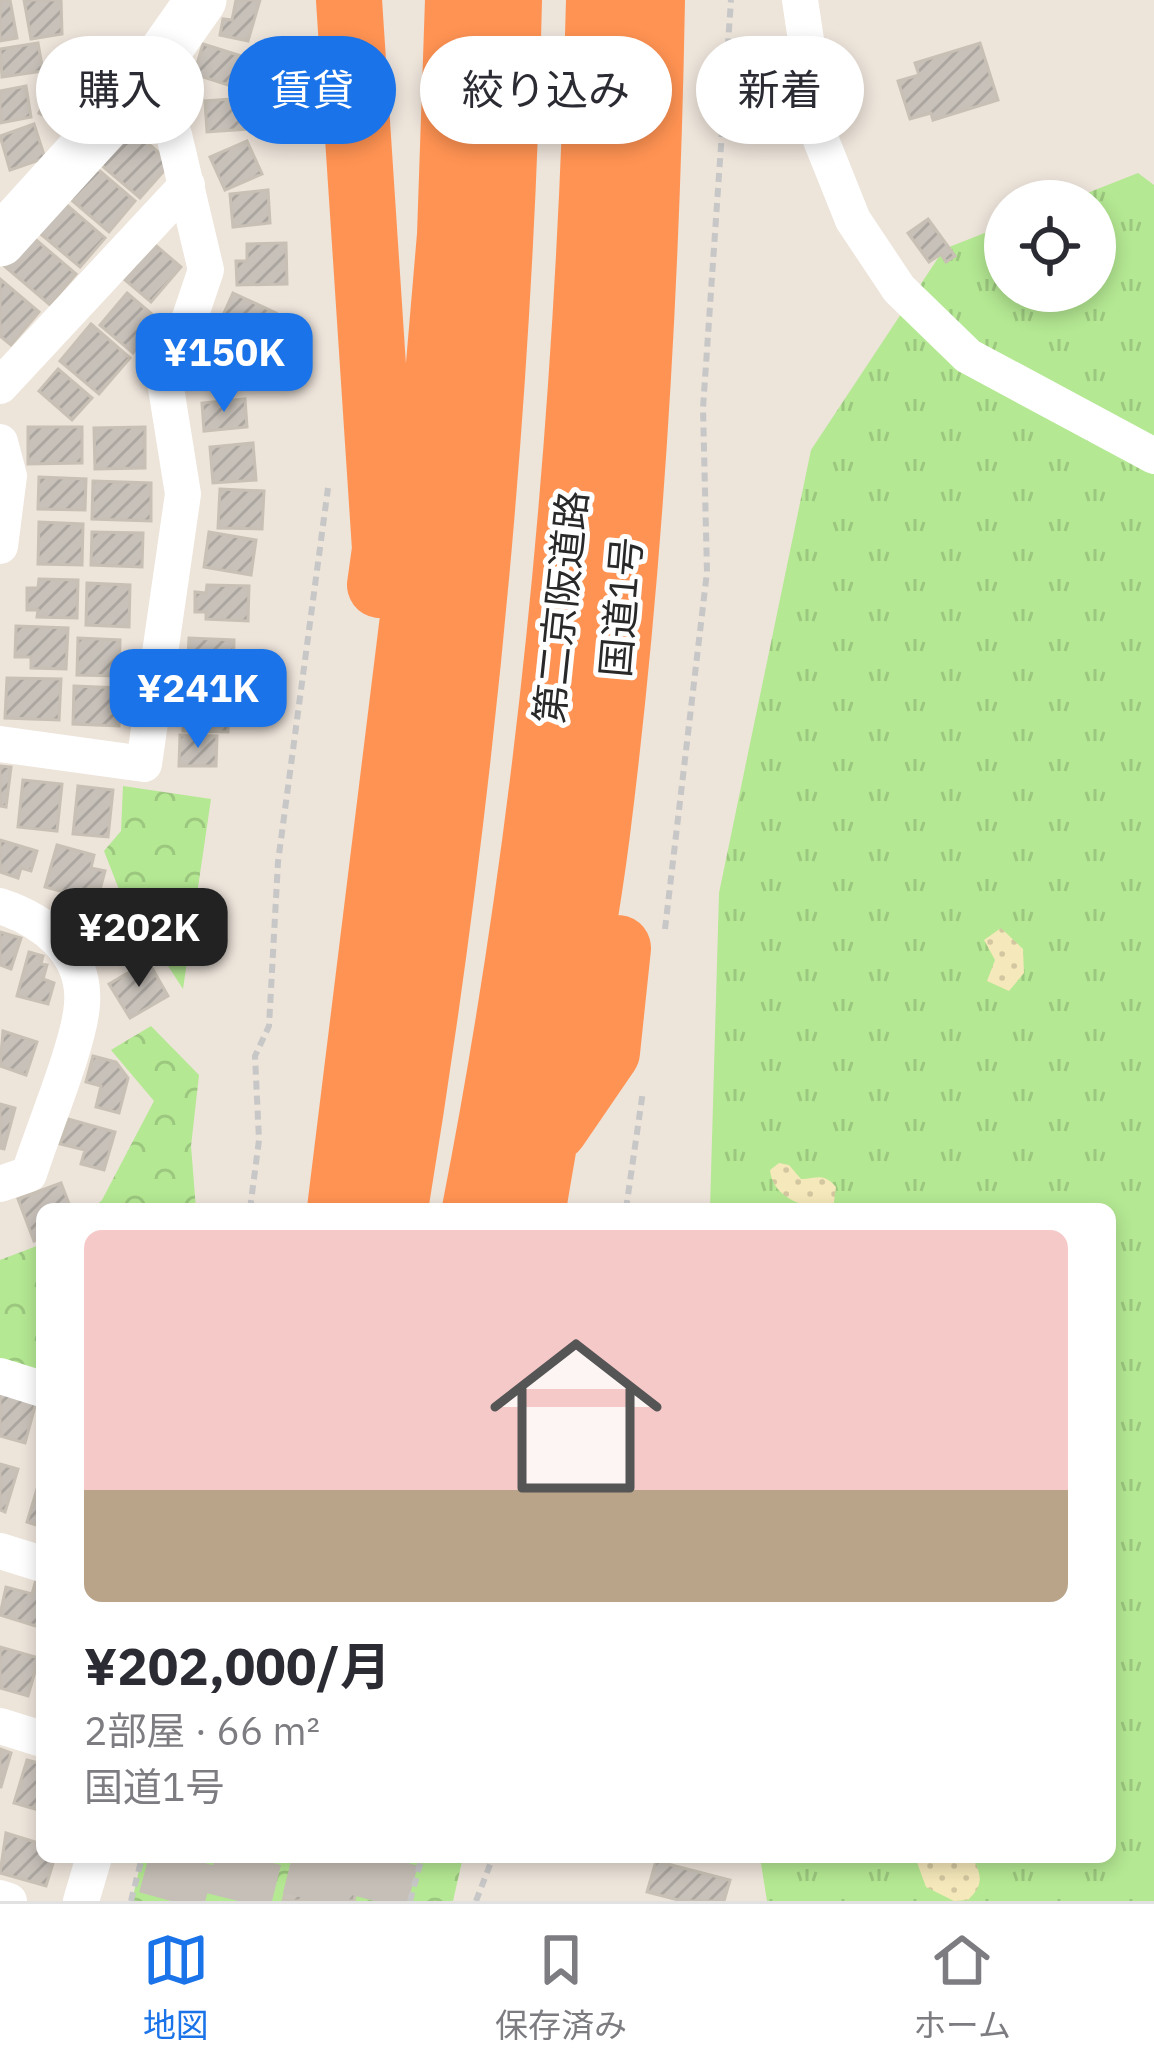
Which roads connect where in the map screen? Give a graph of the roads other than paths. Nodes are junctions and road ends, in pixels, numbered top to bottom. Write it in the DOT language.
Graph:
graph roads {
  1 [pos="201,0"];
  2 [pos="349,0"];
  3 [pos="458,0"];
  4 [pos="509,0"];
  5 [pos="599,0"];
  6 [pos="652,0"];
  7 [pos="692,0"];
  8 [pos="800,0"];
  9 [pos="176,36"];
  10 [pos="88,144"];
  11 [pos="177,144"];
  12 [pos="188,185"];
  13 [pos="0,241"];
  14 [pos="0,386"];
  15 [pos="0,442"];
  16 [pos="1154,456"];
  17 [pos="0,546"];
  18 [pos="0,744"];
  19 [pos="0,907"];
  20 [pos="544,1141"];
  21 [pos="0,1184"];
  22 [pos="313,1203"];
  23 [pos="341,1203"];
  24 [pos="396,1203"];
  25 [pos="476,1203"];
  26 [pos="534,1203"];
  27 [pos="0,1376"];
  28 [pos="36,1387"];
  29 [pos="0,1550"];
  30 [pos="36,1562"];
  31 [pos="0,1726"];
  32 [pos="36,1737"];
  33 [pos="92,1863"];
  34 [pos="0,1898"];
  35 [pos="10,1901"];
  36 [pos="81,1901"];
  1 -- 9 [label="street"];
  2 -- 22 [label="highway"];
  3 -- 23 [label="highway"];
  4 -- 24 [label="highway"];
  5 -- 25 [label="highway, 第二京阪道路"];
  6 -- 20 [label="highway, 国道1号"];
  7 -- 20 [label="highway"];
  8 -- 16 [label="street"];
  10 -- 13 [label="street"];
  11 -- 12 [label="street"];
  12 -- 14 [label="street"];
  12 -- 18 [label="street"];
  15 -- 17 [label="street"];
  19 -- 21 [label="street"];
  20 -- 26 [label="highway, 国道1号"];
  27 -- 28 [label="street"];
  29 -- 30 [label="street"];
  31 -- 32 [label="street"];
  33 -- 36 [label="street"];
  34 -- 35 [label="street"];
}
